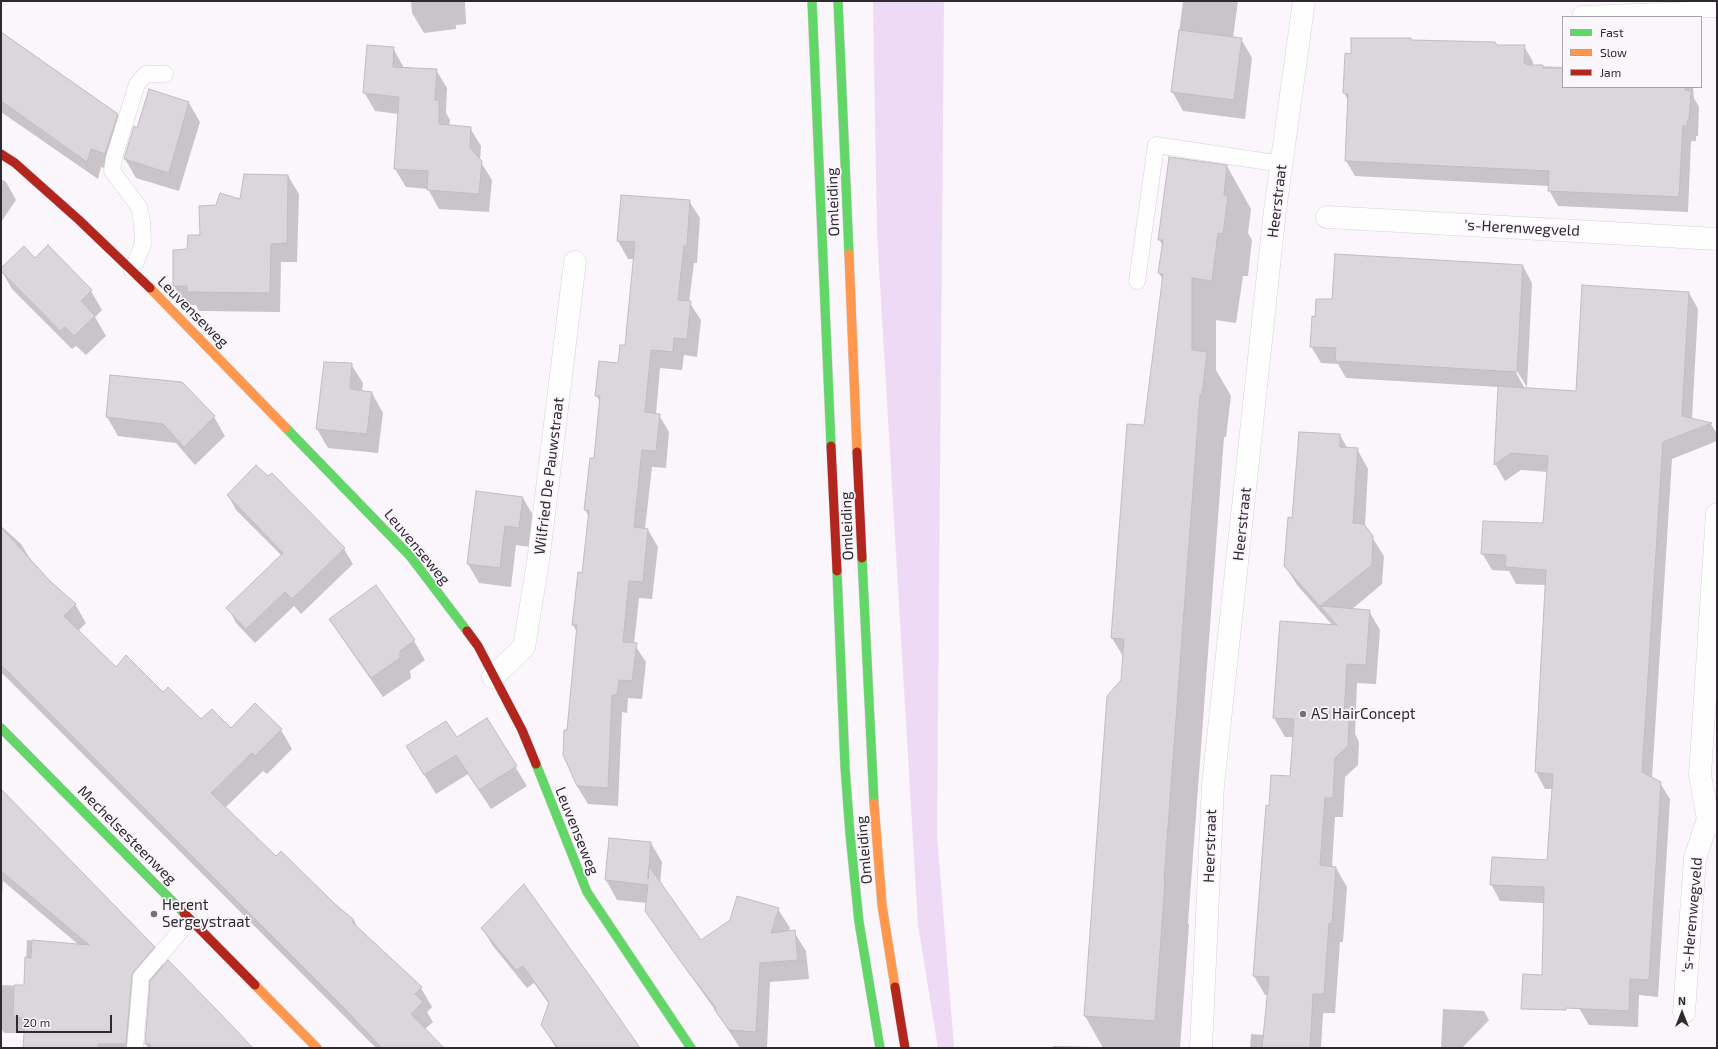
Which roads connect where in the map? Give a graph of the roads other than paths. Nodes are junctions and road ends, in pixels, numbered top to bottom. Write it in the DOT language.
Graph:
graph roads {
  1 [pos="812,1"];
  2 [pos="838,1"];
  3 [pos="1304,1"];
  4 [pos="1717,9"];
  5 [pos="1581,11"];
  6 [pos="165,74"];
  7 [pos="1,154"];
  8 [pos="1282,164"];
  9 [pos="1327,217"];
  10 [pos="1717,239"];
  11 [pos="575,262"];
  12 [pos="132,271"];
  13 [pos="1137,281"];
  14 [pos="1717,514"];
  15 [pos="493,677"];
  16 [pos="1,728"];
  17 [pos="1712,820"];
  18 [pos="190,920"];
  19 [pos="1684,1012"];
  20 [pos="136,1048"];
  21 [pos="317,1048"];
  22 [pos="691,1048"];
  23 [pos="880,1048"];
  24 [pos="905,1048"];
  25 [pos="1201,1048"];
  1 -- 23 [label="main road, Omleiding"];
  2 -- 24 [label="main road, Omleiding"];
  3 -- 8 [label="street, Heerstraat"];
  4 -- 5 [label="lane"];
  6 -- 12 [label="lane"];
  7 -- 12 [label="main road, Leuvenseweg"];
  8 -- 13 [label="lane"];
  8 -- 25 [label="street, Heerstraat"];
  9 -- 10 [label="street, 's-Herenwegveld"];
  11 -- 15 [label="street, Wilfried De Pauwstraat"];
  12 -- 15 [label="main road, Leuvenseweg"];
  14 -- 17 [label="street, 's-Herenwegveld"];
  15 -- 22 [label="main road, Leuvenseweg"];
  16 -- 18 [label="main road, Mechelsesteenweg"];
  17 -- 19 [label="street, 's-Herenwegveld"];
  18 -- 20 [label="lane"];
  18 -- 21 [label="main road, Mechelsesteenweg"];
}
